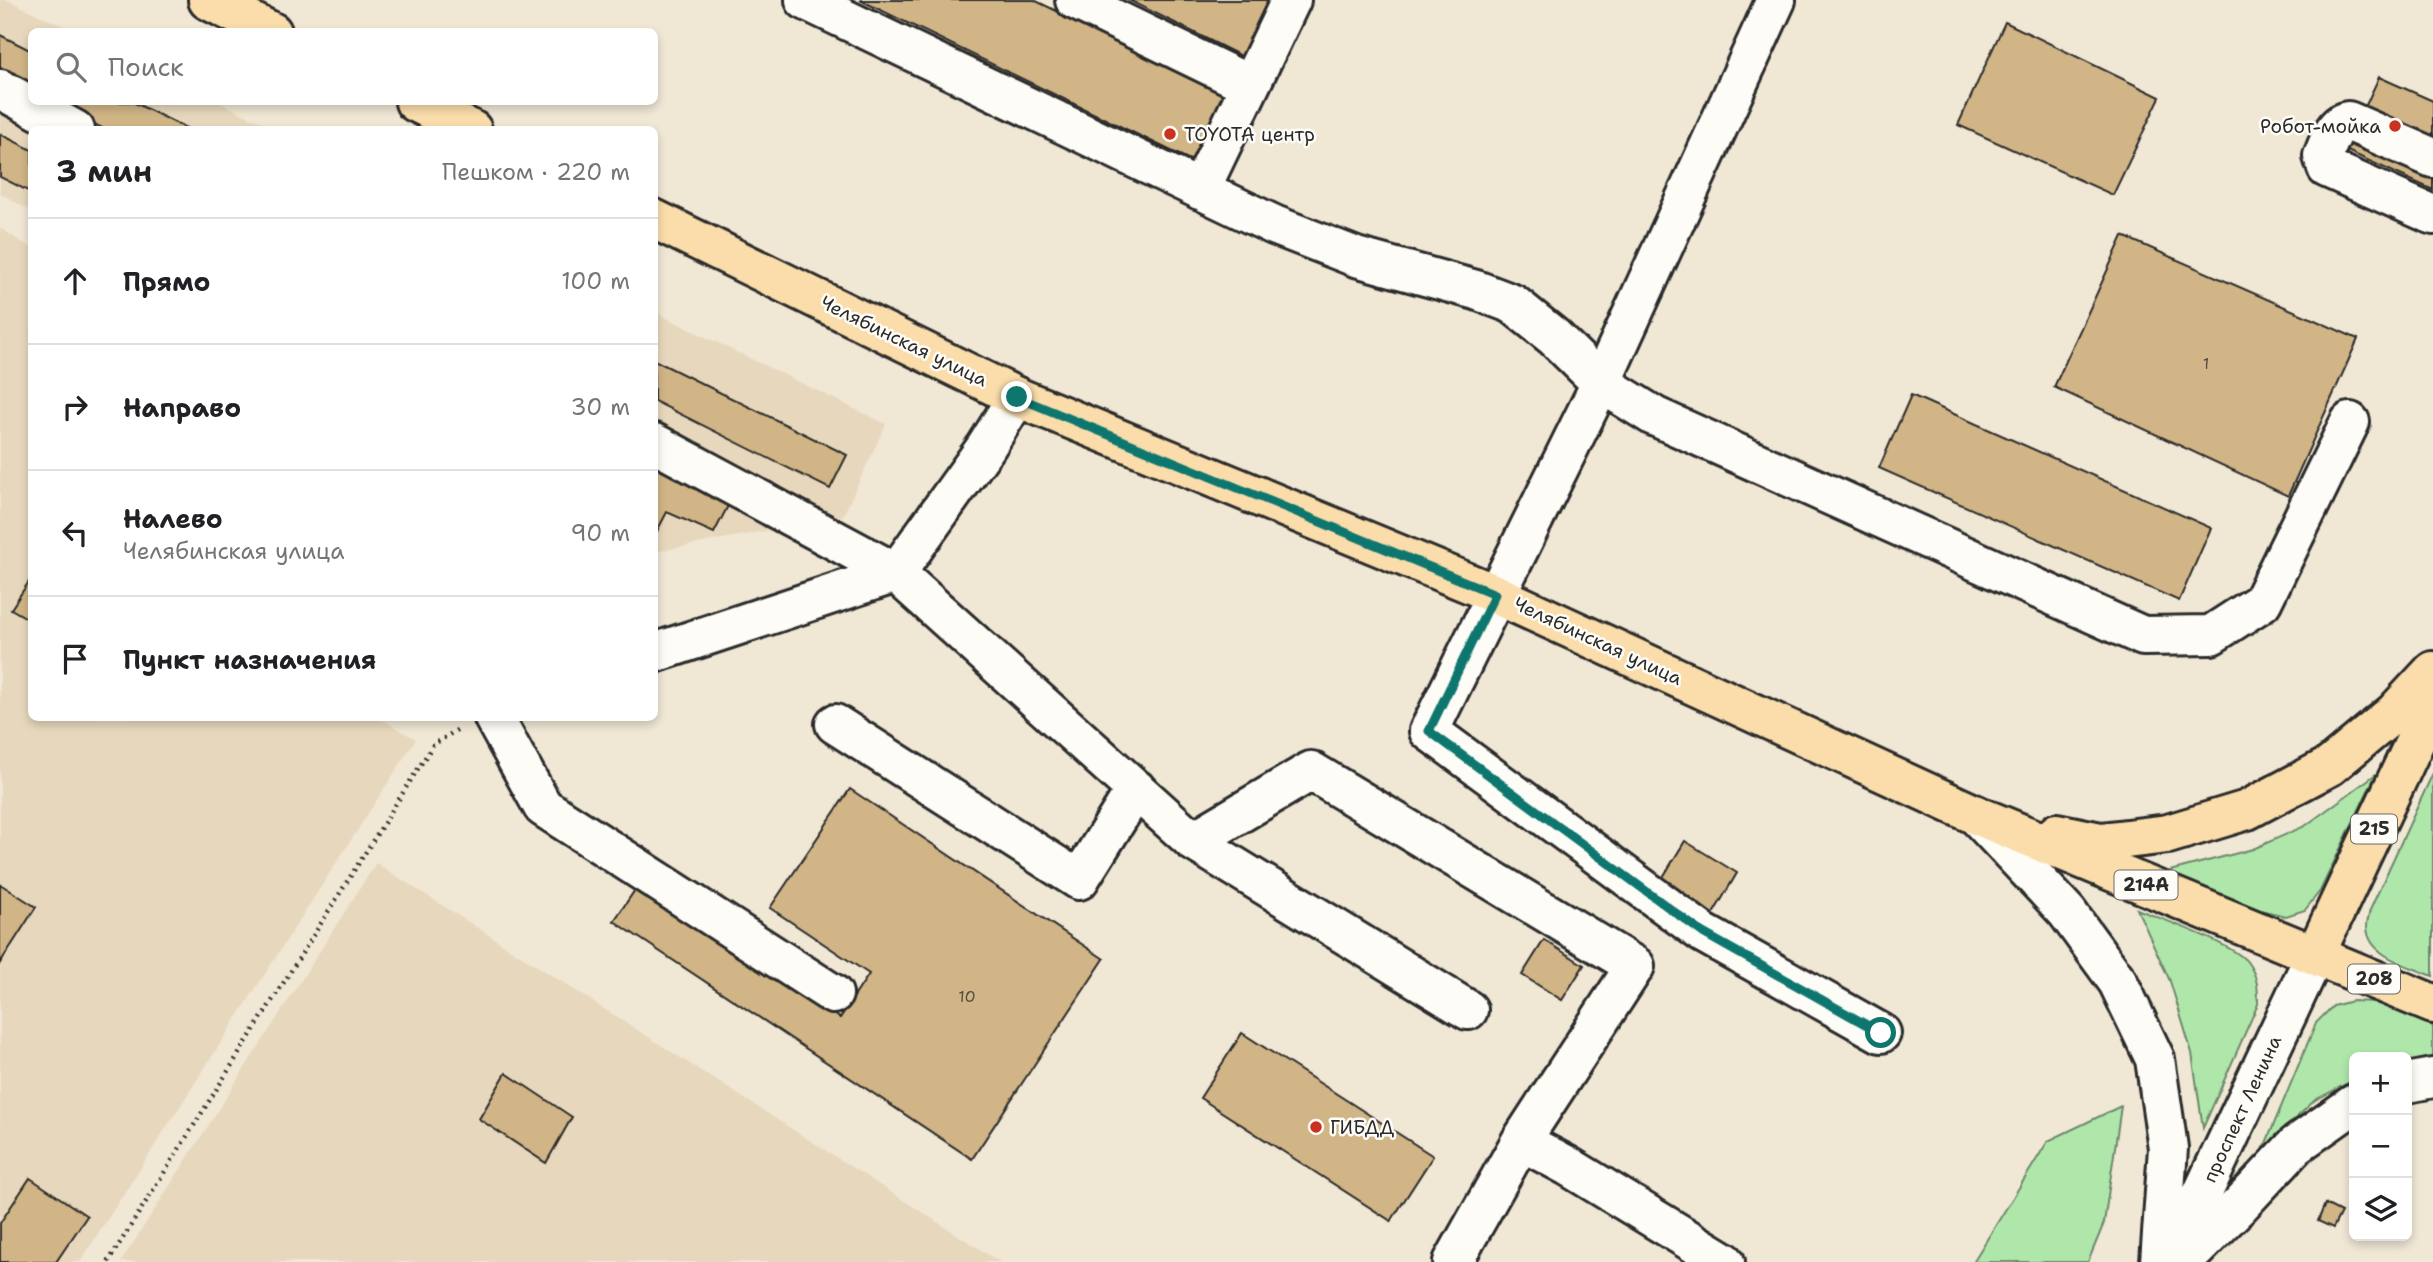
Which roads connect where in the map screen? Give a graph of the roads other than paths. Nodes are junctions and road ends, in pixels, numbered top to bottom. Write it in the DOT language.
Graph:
graph roads {
  1 [pos="208,0"];
  2 [pos="805,0"];
  3 [pos="1075,0"];
  4 [pos="1291,0"];
  5 [pos="1776,0"];
  6 [pos="264,28"];
  7 [pos="1250,85"];
  8 [pos="0,89"];
  9 [pos="28,104"];
  10 [pos="29,105"];
  11 [pos="421,105"];
  12 [pos="68,126"];
  13 [pos="464,126"];
  14 [pos="2433,158"];
  15 [pos="1200,190"];
  16 [pos="2433,215"];
  17 [pos="658,221"];
  18 [pos="1601,383"];
  19 [pos="1017,397"];
  20 [pos="2350,422"];
  21 [pos="658,445"];
  22 [pos="896,573"];
  23 [pos="1495,594"];
  24 [pos="658,652"];
  25 [pos="2433,671"];
  26 [pos="2433,703"];
  27 [pos="479,721"];
  28 [pos="835,724"];
  29 [pos="1136,789"];
  30 [pos="1976,815"];
  31 [pos="1193,841"];
  32 [pos="2315,955"];
  33 [pos="833,994"];
  34 [pos="2433,1004"];
  35 [pos="1468,1010"];
  36 [pos="1881,1033"];
  37 [pos="2433,1078"];
  38 [pos="2412,1082"];
  39 [pos="2349,1108"];
  40 [pos="1521,1141"];
  41 [pos="1453,1262"];
  42 [pos="1726,1262"];
  43 [pos="2161,1262"];
  44 [pos="2170,1262"];
  45 [pos="2183,1262"];
  1 -- 6 [label="main road"];
  2 -- 15 [label="street"];
  3 -- 7 [label="street"];
  4 -- 7 [label="street"];
  5 -- 18 [label="street"];
  7 -- 15 [label="street"];
  8 -- 9 [label="street"];
  10 -- 12 [label="street"];
  11 -- 13 [label="main road"];
  14 -- 16 [label="street"];
  15 -- 18 [label="street"];
  17 -- 19 [label="main road, Челябинская улица / 214А"];
  18 -- 20 [label="street"];
  18 -- 23 [label="street"];
  19 -- 22 [label="street"];
  19 -- 23 [label="main road, Челябинская улица / 214А"];
  21 -- 22 [label="street"];
  22 -- 24 [label="street"];
  22 -- 29 [label="street"];
  23 -- 30 [label="main road, Челябинская улица / 214А"];
  23 -- 36 [label="street"];
  25 -- 30 [label="main road"];
  26 -- 32 [label="main road, 215"];
  27 -- 33 [label="street"];
  28 -- 29 [label="street"];
  29 -- 31 [label="street"];
  30 -- 32 [label="main road, Челябинская улица / 214А"];
  30 -- 43 [label="street"];
  31 -- 35 [label="street"];
  31 -- 40 [label="street"];
  32 -- 34 [label="main road, 208"];
  32 -- 44 [label="street, проспект Ленина"];
  37 -- 38 [label="street"];
  39 -- 45 [label="street"];
  40 -- 41 [label="street"];
  40 -- 42 [label="street"];
}
